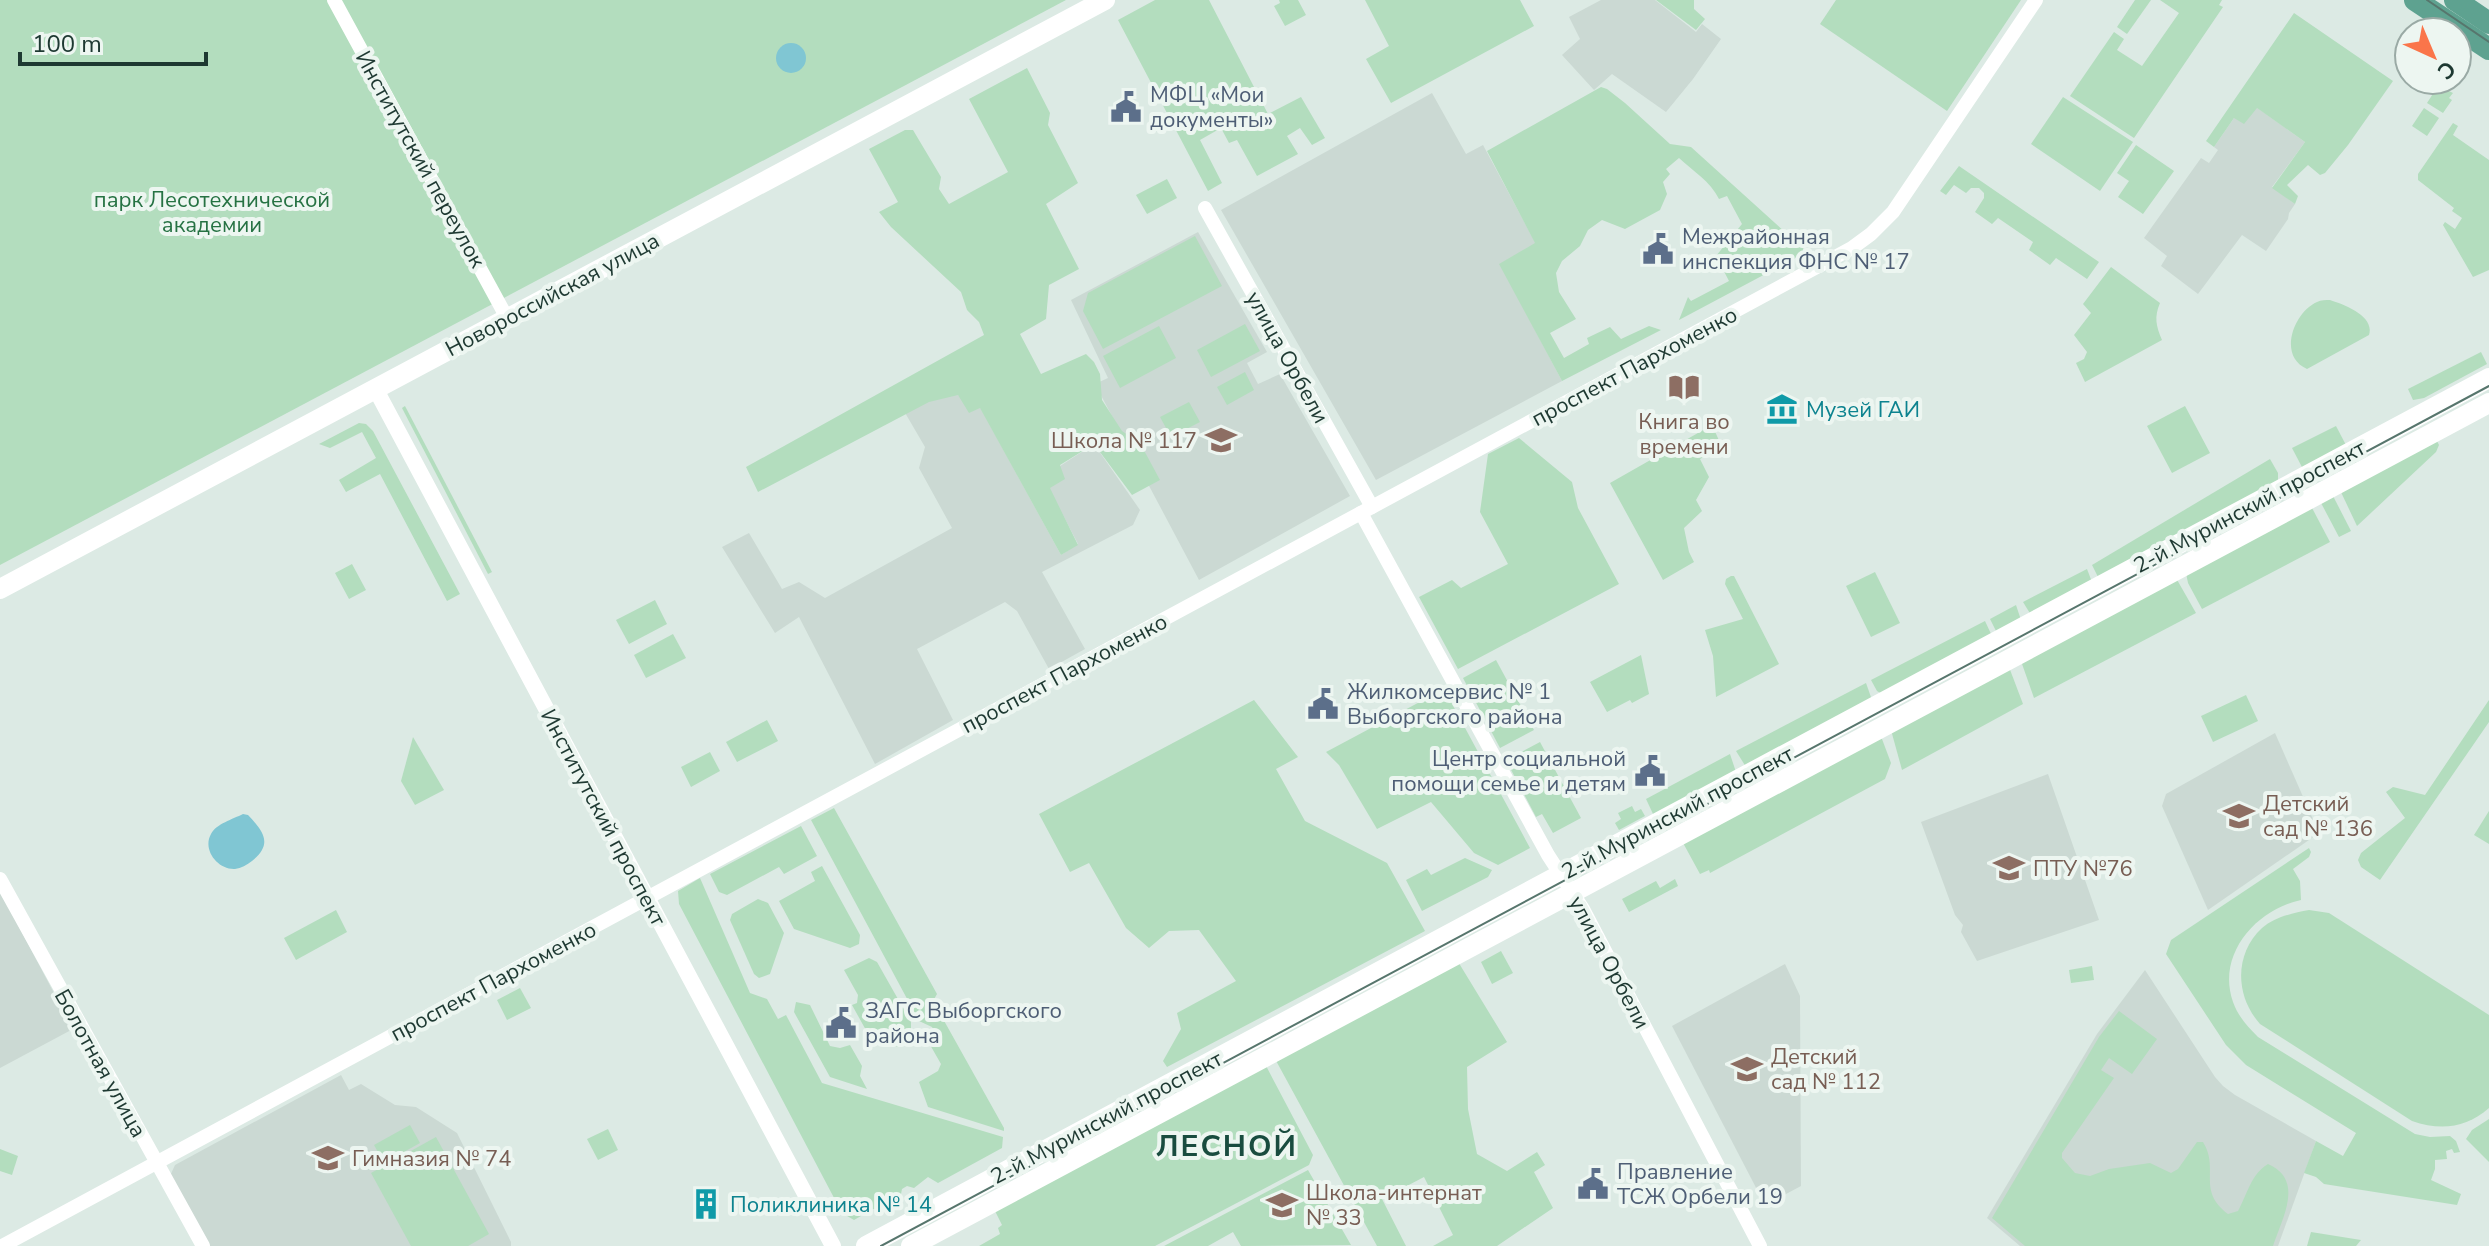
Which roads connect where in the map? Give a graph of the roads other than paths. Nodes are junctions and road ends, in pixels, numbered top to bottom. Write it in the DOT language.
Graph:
graph roads {
  1 [pos="334,0"];
  2 [pos="1105,0"];
  3 [pos="2036,0"];
  4 [pos="2415,0"];
  5 [pos="2472,13"];
  6 [pos="2489,49"];
  7 [pos="1205,208"];
  8 [pos="507,318"];
  9 [pos="2489,378"];
  10 [pos="375,388"];
  11 [pos="2489,403"];
  12 [pos="1366,510"];
  13 [pos="0,589"];
  14 [pos="1562,874"];
  15 [pos="0,879"];
  16 [pos="1573,892"];
  17 [pos="647,897"];
  18 [pos="156,1164"];
  19 [pos="2,1246"];
  20 [pos="203,1246"];
  21 [pos="833,1246"];
  22 [pos="866,1246"];
  23 [pos="911,1246"];
  24 [pos="1760,1246"];
  1 -- 8 [label="street, Институтский переулок"];
  2 -- 8 [label="main road, Новороссийская улица"];
  3 -- 12 [label="street, проспект Пархоменко"];
  4 -- 5 [label="main road"];
  5 -- 6 [label="main road"];
  7 -- 12 [label="street, улица Орбели"];
  8 -- 10 [label="main road, Новороссийская улица"];
  9 -- 14 [label="main road, 2-й Муринский проспект"];
  10 -- 13 [label="main road, Новороссийская улица"];
  10 -- 17 [label="street, Институтский проспект"];
  11 -- 16 [label="main road, 2-й Муринский проспект"];
  12 -- 14 [label="street, улица Орбели"];
  12 -- 17 [label="street, проспект Пархоменко"];
  14 -- 16 [label="street, улица Орбели"];
  14 -- 22 [label="main road, 2-й Муринский проспект"];
  15 -- 18 [label="street, Болотная улица"];
  16 -- 23 [label="main road, 2-й Муринский проспект"];
  16 -- 24 [label="street, улица Орбели"];
  17 -- 18 [label="street, проспект Пархоменко"];
  17 -- 21 [label="street, Институтский проспект"];
  18 -- 19 [label="street, проспект Пархоменко"];
  18 -- 20 [label="street, Болотная улица"];
}
